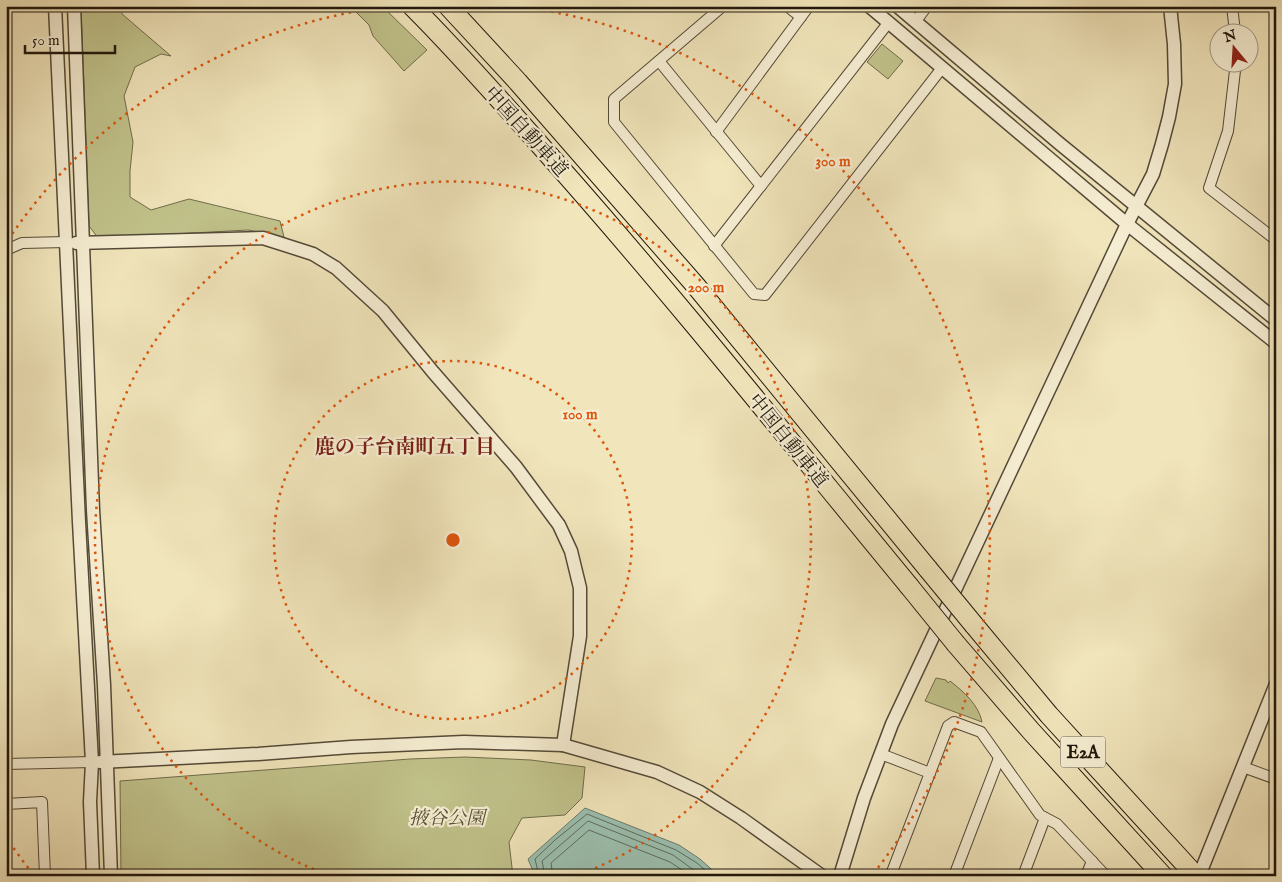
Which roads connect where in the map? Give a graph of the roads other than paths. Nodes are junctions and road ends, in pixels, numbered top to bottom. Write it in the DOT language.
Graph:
graph roads {
  1 [pos="56,6"];
  2 [pos="74,6"];
  3 [pos="412,6"];
  4 [pos="448,6"];
  5 [pos="723,6"];
  6 [pos="787,6"];
  7 [pos="809,6"];
  8 [pos="869,6"];
  9 [pos="897,6"];
  10 [pos="927,6"];
  11 [pos="1170,6"];
  12 [pos="1232,6"];
  13 [pos="801,17"];
  14 [pos="916,21"];
  15 [pos="889,22"];
  16 [pos="1234,22"];
  17 [pos="658,61"];
  18 [pos="942,68"];
  19 [pos="1235,72"];
  20 [pos="716,132"];
  21 [pos="761,186"];
  22 [pos="1136,206"];
  23 [pos="1127,224"];
  24 [pos="1276,240"];
  25 [pos="66,242"];
  26 [pos="83,243"];
  27 [pos="714,246"];
  28 [pos="6,250"];
  29 [pos="1276,320"];
  30 [pos="1276,343"];
  31 [pos="1276,684"];
  32 [pos="563,745"];
  33 [pos="881,754"];
  34 [pos="999,758"];
  35 [pos="107,761"];
  36 [pos="92,762"];
  37 [pos="6,764"];
  38 [pos="1243,767"];
  39 [pos="930,773"];
  40 [pos="1276,779"];
  41 [pos="6,804"];
  42 [pos="1045,818"];
  43 [pos="1092,861"];
  44 [pos="45,876"];
  45 [pos="94,876"];
  46 [pos="112,876"];
  47 [pos="822,876"];
  48 [pos="840,876"];
  49 [pos="893,876"];
  50 [pos="954,876"];
  51 [pos="1023,876"];
  52 [pos="1086,876"];
  53 [pos="1106,876"];
  54 [pos="1163,876"];
  55 [pos="1198,876"];
  1 -- 25 [label="street"];
  2 -- 26 [label="street"];
  3 -- 54 [label="highway, 中国自動車道 / E2A, bridge"];
  4 -- 55 [label="highway, 中国自動車道 / E2A, bridge"];
  5 -- 17 [label="street"];
  6 -- 13 [label="street"];
  7 -- 13 [label="street"];
  8 -- 15 [label="street"];
  9 -- 14 [label="street"];
  10 -- 14 [label="street"];
  11 -- 22 [label="street"];
  12 -- 16 [label="street"];
  13 -- 20 [label="street"];
  14 -- 22 [label="street"];
  15 -- 18 [label="street"];
  15 -- 21 [label="street"];
  17 -- 20 [label="street"];
  17 -- 27 [label="street"];
  18 -- 23 [label="street"];
  18 -- 27 [label="street"];
  19 -- 24 [label="street"];
  20 -- 21 [label="street"];
  21 -- 27 [label="street"];
  22 -- 23 [label="street"];
  22 -- 29 [label="street"];
  23 -- 30 [label="street"];
  23 -- 33 [label="street"];
  25 -- 26 [label="street"];
  25 -- 28 [label="street"];
  25 -- 36 [label="street"];
  26 -- 32 [label="street"];
  26 -- 35 [label="street"];
  31 -- 38 [label="street"];
  32 -- 35 [label="street"];
  32 -- 47 [label="street"];
  33 -- 39 [label="street"];
  33 -- 48 [label="street"];
  34 -- 39 [label="street"];
  34 -- 42 [label="street"];
  34 -- 50 [label="street"];
  35 -- 36 [label="street"];
  35 -- 46 [label="street"];
  36 -- 37 [label="street"];
  36 -- 45 [label="street"];
  38 -- 40 [label="street"];
  38 -- 55 [label="street"];
  39 -- 49 [label="street"];
  41 -- 44 [label="street"];
  42 -- 43 [label="street"];
  42 -- 51 [label="street"];
  43 -- 52 [label="street"];
  43 -- 53 [label="street"];
}
